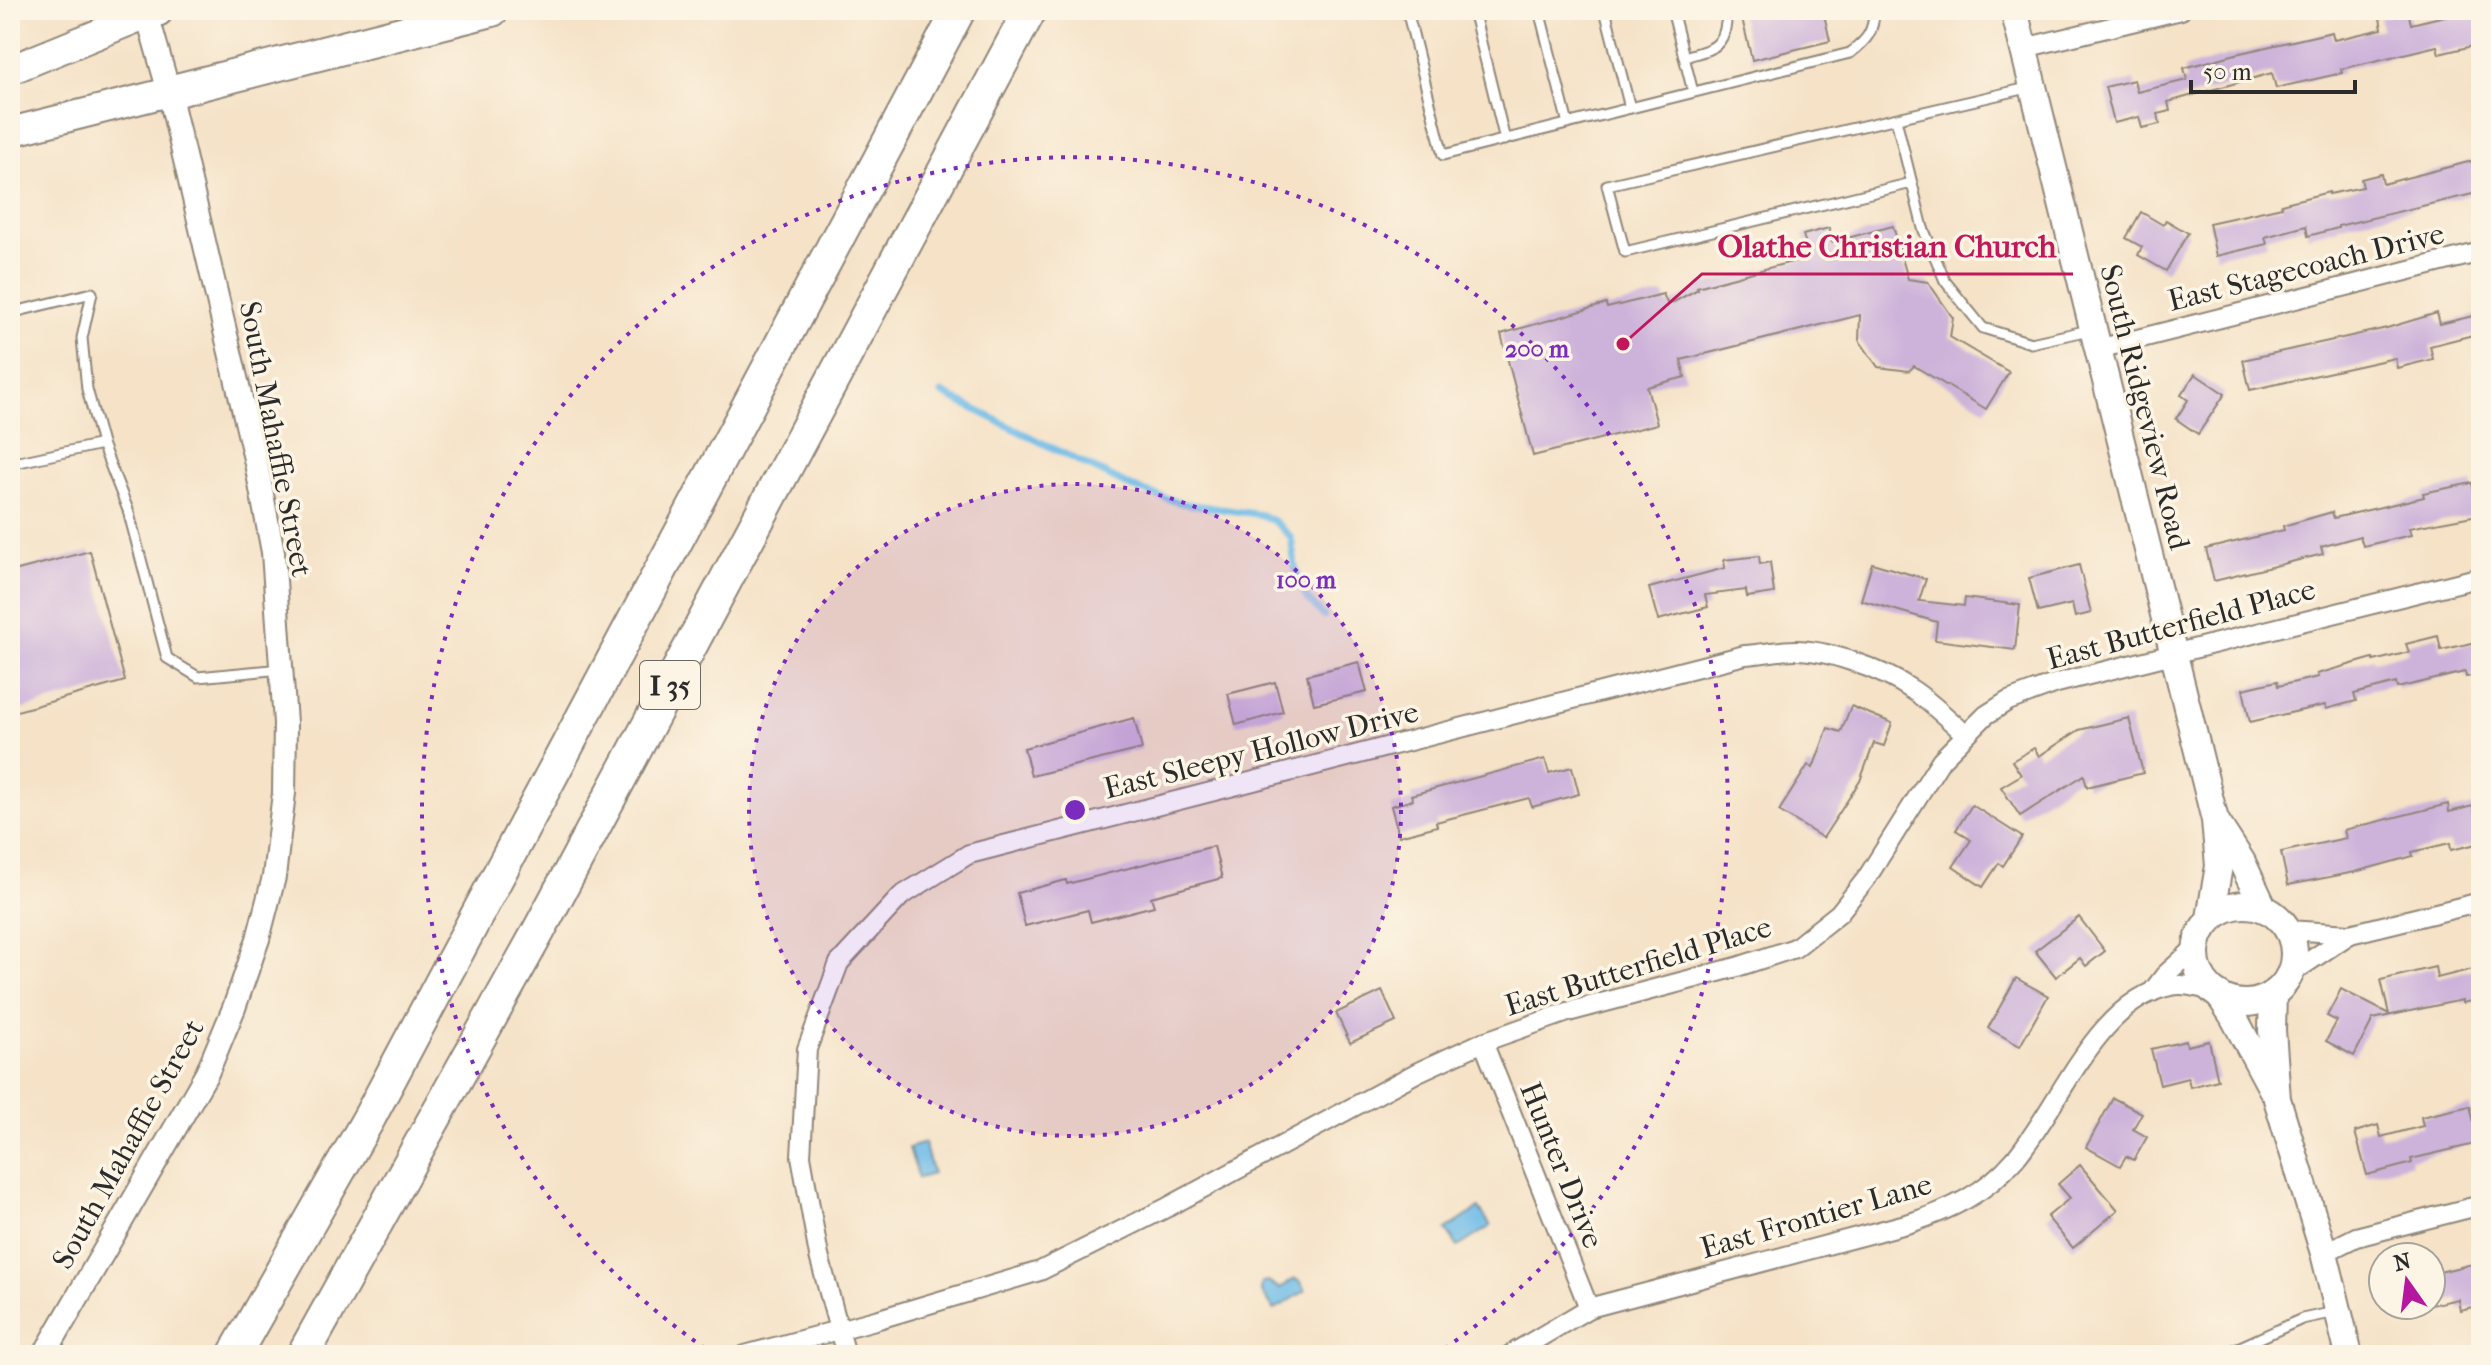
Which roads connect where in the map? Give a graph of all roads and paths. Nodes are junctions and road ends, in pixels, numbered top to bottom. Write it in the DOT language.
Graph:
graph roads {
  1 [pos="492,10"];
  2 [pos="959,10"];
  3 [pos="1030,10"];
  4 [pos="1407,10"];
  5 [pos="1473,10"];
  6 [pos="1539,10"];
  7 [pos="1605,10"];
  8 [pos="1672,10"];
  9 [pos="1874,10"];
  10 [pos="2014,10"];
  11 [pos="2181,10"];
  12 [pos="150,11"];
  13 [pos="1726,23"];
  14 [pos="2024,48"];
  15 [pos="1684,57"];
  16 [pos="10,70"];
  17 [pos="2034,87"];
  18 [pos="169,92"];
  19 [pos="1693,92"];
  20 [pos="1630,108"];
  21 [pos="1896,119"];
  22 [pos="1568,124"];
  23 [pos="10,132"];
  24 [pos="1505,140"];
  25 [pos="1912,183"];
  26 [pos="2481,252"];
  27 [pos="10,313"];
  28 [pos="2095,339"];
  29 [pos="102,444"];
  30 [pos="10,464"];
  31 [pos="2481,577"];
  32 [pos="2173,653"];
  33 [pos="282,669"];
  34 [pos="1966,735"];
  35 [pos="2215,820"];
  36 [pos="2481,902"];
  37 [pos="2264,909"];
  38 [pos="2210,918"];
  39 [pos="2288,930"];
  40 [pos="2350,934"];
  41 [pos="2196,947"];
  42 [pos="2290,974"];
  43 [pos="2152,992"];
  44 [pos="2216,993"];
  45 [pos="2273,994"];
  46 [pos="1483,1042"];
  47 [pos="2277,1099"];
  48 [pos="2481,1205"];
  49 [pos="2324,1253"];
  50 [pos="1589,1308"];
  51 [pos="2338,1311"];
  52 [pos="839,1330"];
  53 [pos="44,1355"];
  54 [pos="234,1355"];
  55 [pos="303,1355"];
  56 [pos="745,1355"];
  57 [pos="846,1355"];
  58 [pos="1510,1355"];
  59 [pos="2230,1355"];
  60 [pos="2349,1355"];
  1 -- 18 [label="highway"];
  2 -- 54 [label="highway, I 35"];
  3 -- 55 [label="highway, I 35"];
  4 -- 24 [label="lane"];
  5 -- 24 [label="lane"];
  6 -- 22 [label="lane"];
  7 -- 20 [label="lane"];
  8 -- 15 [label="lane"];
  9 -- 19 [label="lane"];
  10 -- 14 [label="main road, South Ridgeview Road"];
  11 -- 14 [label="street"];
  12 -- 16 [label="main road"];
  12 -- 18 [label="street, South Mahaffie Street"];
  13 -- 15 [label="lane"];
  14 -- 17 [label="main road, South Ridgeview Road"];
  15 -- 19 [label="lane"];
  17 -- 21 [label="lane"];
  17 -- 28 [label="main road, South Ridgeview Road"];
  18 -- 23 [label="main road"];
  18 -- 33 [label="street, South Mahaffie Street"];
  19 -- 20 [label="lane"];
  20 -- 22 [label="lane"];
  21 -- 25 [label="lane"];
  21 -- 25 [label="lane"];
  22 -- 24 [label="lane"];
  25 -- 28 [label="lane"];
  26 -- 28 [label="street, East Stagecoach Drive"];
  27 -- 29 [label="lane"];
  28 -- 32 [label="main road, South Ridgeview Road"];
  29 -- 30 [label="lane"];
  29 -- 33 [label="lane"];
  31 -- 32 [label="street, East Butterfield Place"];
  32 -- 34 [label="street, East Butterfield Place"];
  32 -- 35 [label="main road, South Ridgeview Road"];
  33 -- 53 [label="street, South Mahaffie Street"];
  34 -- 46 [label="street, East Butterfield Place"];
  34 -- 52 [label="street, East Sleepy Hollow Drive"];
  35 -- 37 [label="main road"];
  35 -- 38 [label="main road"];
  36 -- 40 [label="street"];
  37 -- 38 [label="main road"];
  37 -- 39 [label="main road"];
  38 -- 41 [label="main road"];
  39 -- 40 [label="street"];
  39 -- 42 [label="main road"];
  40 -- 42 [label="street"];
  41 -- 43 [label="street"];
  41 -- 44 [label="main road"];
  42 -- 45 [label="main road"];
  43 -- 44 [label="street"];
  43 -- 50 [label="street, East Frontier Lane"];
  44 -- 45 [label="main road"];
  44 -- 47 [label="main road"];
  45 -- 47 [label="main road"];
  46 -- 50 [label="street, Hunter Drive"];
  46 -- 52 [label="street, East Butterfield Place"];
  47 -- 49 [label="main road"];
  48 -- 49 [label="street"];
  49 -- 51 [label="main road"];
  50 -- 58 [label="street, East Frontier Lane"];
  51 -- 59 [label="lane"];
  51 -- 60 [label="main road"];
  52 -- 56 [label="street, East Butterfield Place"];
  52 -- 57 [label="street, East Sleepy Hollow Drive"];
}
